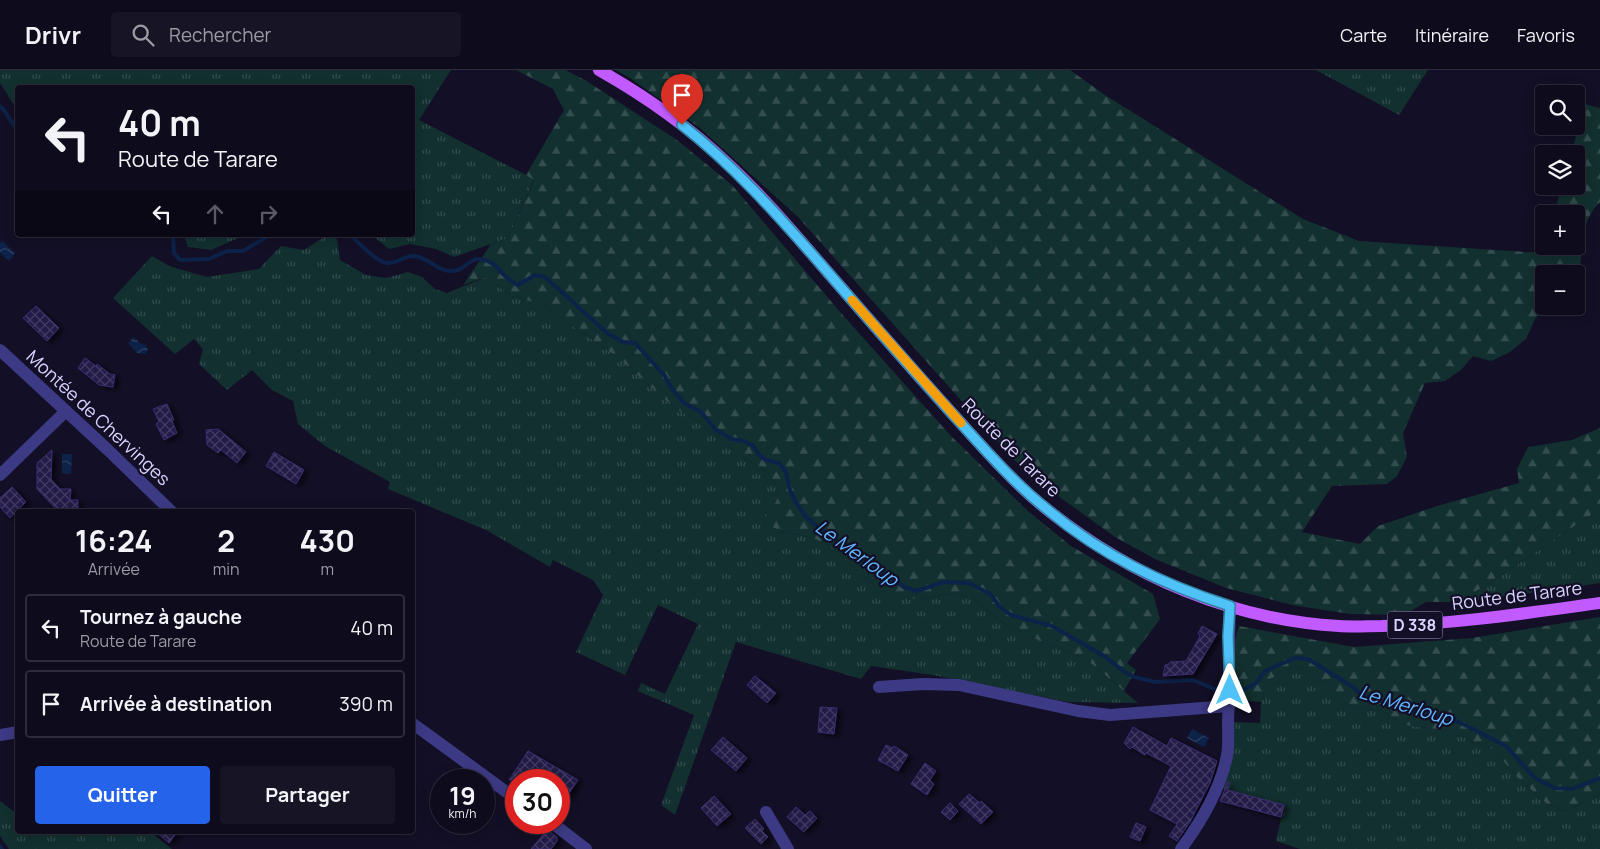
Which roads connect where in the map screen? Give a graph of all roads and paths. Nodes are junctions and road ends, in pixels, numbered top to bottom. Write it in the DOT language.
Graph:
graph roads {
  1 [pos="599,70"];
  2 [pos="0,350"];
  3 [pos="66,411"];
  4 [pos="0,474"];
  5 [pos="169,509"];
  6 [pos="1600,603"];
  7 [pos="1230,606"];
  8 [pos="879,687"];
  9 [pos="1229,704"];
  10 [pos="415,725"];
  11 [pos="15,732"];
  12 [pos="0,735"];
  13 [pos="505,791"];
  14 [pos="766,812"];
  15 [pos="567,834"];
  16 [pos="586,849"];
  17 [pos="788,849"];
  18 [pos="1181,849"];
  1 -- 7 [label="main road, Route de Tarare / D 338"];
  2 -- 3 [label="street, Montée de Chervinges"];
  3 -- 4 [label="street"];
  3 -- 5 [label="street, Montée de Chervinges"];
  6 -- 7 [label="main road, Route de Tarare / D 338"];
  7 -- 9 [label="street"];
  8 -- 9 [label="street"];
  9 -- 18 [label="street"];
  10 -- 13 [label="street"];
  11 -- 12 [label="street"];
  14 -- 17 [label="street"];
  15 -- 16 [label="street"];
}
